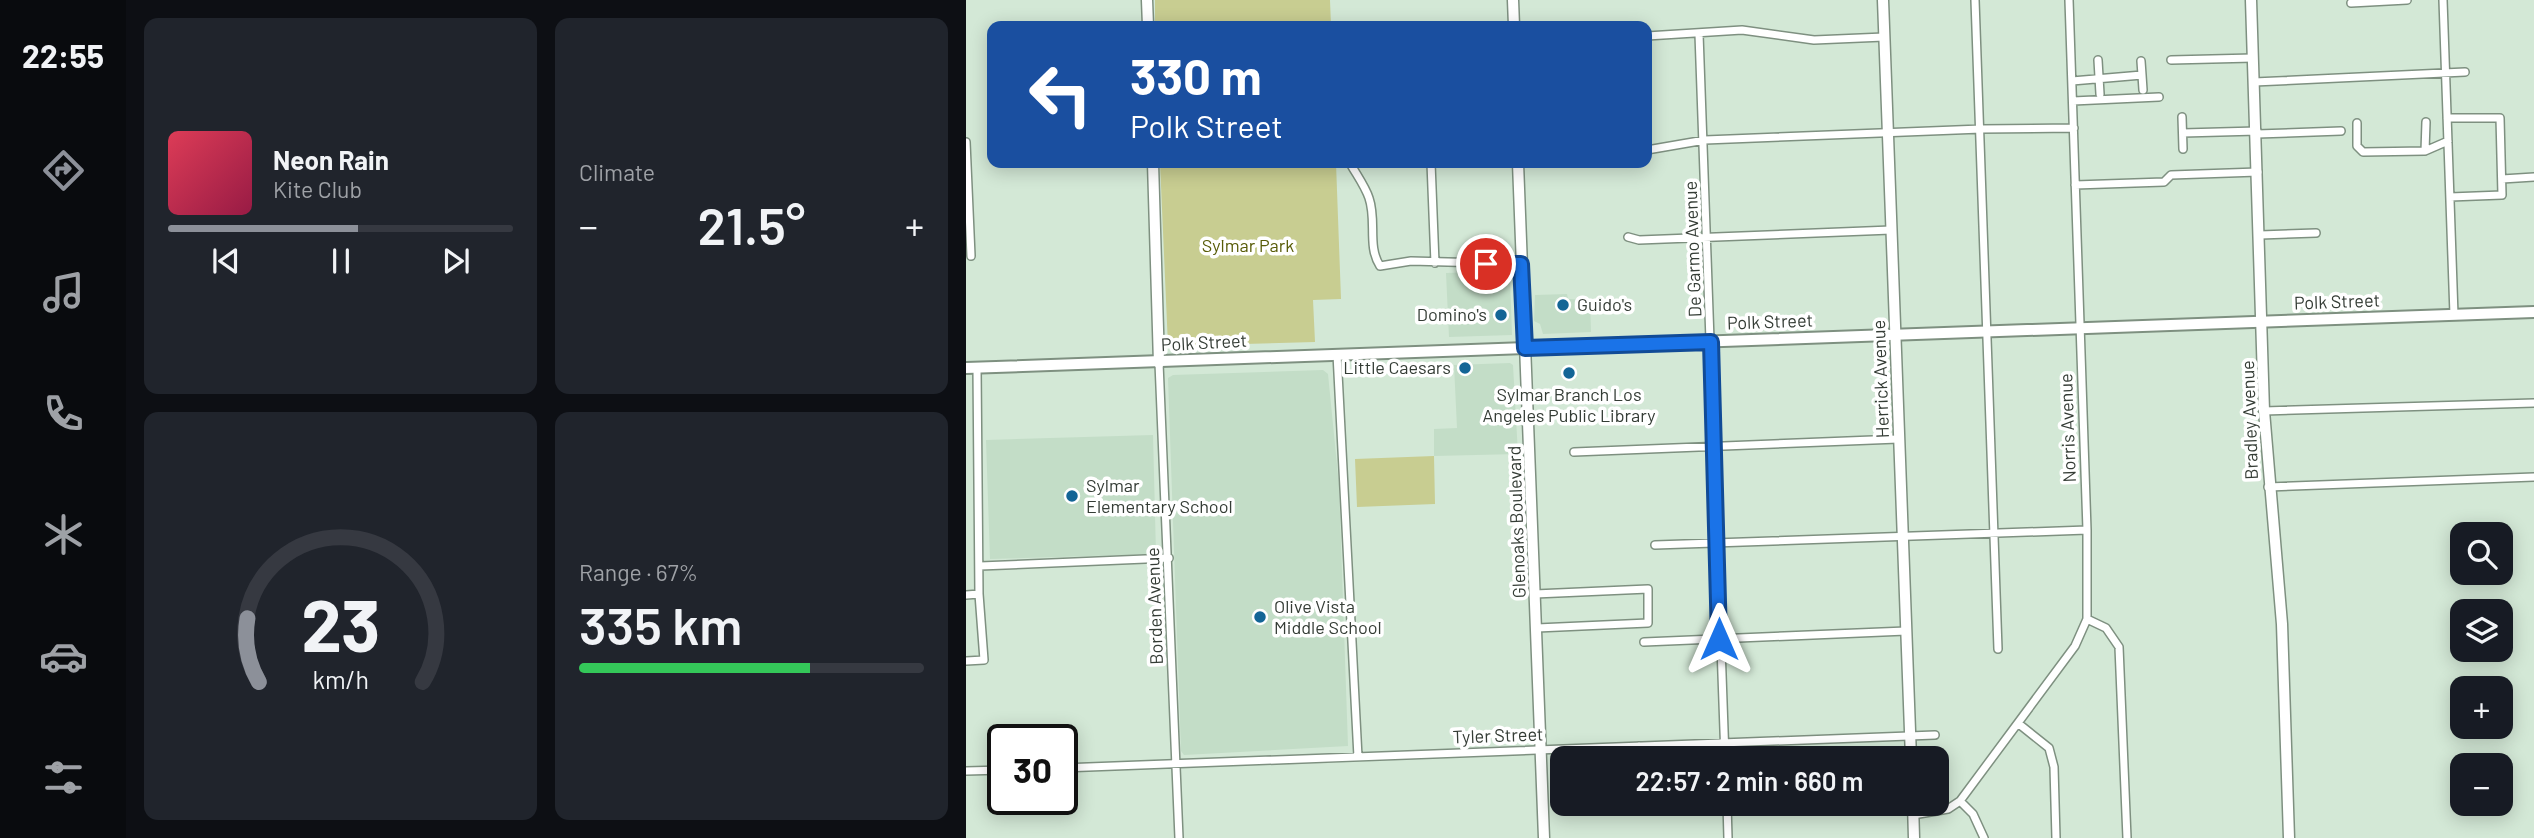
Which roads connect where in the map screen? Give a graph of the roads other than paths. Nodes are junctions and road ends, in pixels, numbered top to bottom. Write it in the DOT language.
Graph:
graph roads {
  1 [pos="1147,0"];
  2 [pos="1513,0"];
  3 [pos="1883,0"];
  4 [pos="1975,0"];
  5 [pos="2069,0"];
  6 [pos="2251,0"];
  7 [pos="2407,0"];
  8 [pos="2443,0"];
  9 [pos="2351,2"];
  10 [pos="1148,21"];
  11 [pos="1514,21"];
  12 [pos="1699,34"];
  13 [pos="1652,36"];
  14 [pos="1884,37"];
  15 [pos="2253,58"];
  16 [pos="2098,60"];
  17 [pos="2171,60"];
  18 [pos="2141,61"];
  19 [pos="2465,72"];
  20 [pos="2446,74"];
  21 [pos="2142,75"];
  22 [pos="2072,81"];
  23 [pos="2099,81"];
  24 [pos="2254,82"];
  25 [pos="2143,90"];
  26 [pos="2099,94"];
  27 [pos="2159,97"];
  28 [pos="2073,101"];
  29 [pos="2182,117"];
  30 [pos="2447,118"];
  31 [pos="2426,122"];
  32 [pos="2357,123"];
  33 [pos="1981,128"];
  34 [pos="2074,128"];
  35 [pos="2342,131"];
  36 [pos="2257,132"];
  37 [pos="2183,133"];
  38 [pos="1887,134"];
  39 [pos="1705,140"];
  40 [pos="2448,141"];
  41 [pos="966,142"];
  42 [pos="1652,149"];
  43 [pos="2183,149"];
  44 [pos="2426,150"];
  45 [pos="1153,168"];
  46 [pos="1353,168"];
  47 [pos="1431,168"];
  48 [pos="1518,168"];
  49 [pos="2258,172"];
  50 [pos="2534,177"];
  51 [pos="2502,179"];
  52 [pos="2075,185"];
  53 [pos="2450,197"];
  54 [pos="1891,230"];
  55 [pos="2316,233"];
  56 [pos="2260,235"];
  57 [pos="1708,236"];
  58 [pos="1628,237"];
  59 [pos="971,256"];
  60 [pos="1435,263"];
  61 [pos="1521,264"];
  62 [pos="2534,312"];
  63 [pos="2454,316"];
  64 [pos="2262,322"];
  65 [pos="2078,329"];
  66 [pos="1988,331"];
  67 [pos="1895,334"];
  68 [pos="1711,342"];
  69 [pos="1525,348"];
  70 [pos="1337,354"];
  71 [pos="1159,363"];
  72 [pos="972,368"];
  73 [pos="2534,402"];
  74 [pos="2264,411"];
  75 [pos="1898,439"];
  76 [pos="1716,446"];
  77 [pos="1574,452"];
  78 [pos="2534,477"];
  79 [pos="2269,487"];
  80 [pos="2087,530"];
  81 [pos="1996,531"];
  82 [pos="1902,537"];
  83 [pos="1718,543"];
  84 [pos="1656,545"];
  85 [pos="1169,558"];
  86 [pos="980,565"];
  87 [pos="979,594"];
  88 [pos="1535,594"];
  89 [pos="966,595"];
  90 [pos="2087,620"];
  91 [pos="1537,628"];
  92 [pos="1906,631"];
  93 [pos="1719,639"];
  94 [pos="1644,642"];
  95 [pos="1998,649"];
  96 [pos="966,661"];
  97 [pos="2019,724"];
  98 [pos="1935,735"];
  99 [pos="1911,736"];
  100 [pos="1725,743"];
  101 [pos="1639,746"];
  102 [pos="1725,746"];
  103 [pos="1911,746"];
  104 [pos="1540,750"];
  105 [pos="1550,750"];
  106 [pos="1358,757"];
  107 [pos="1177,763"];
  108 [pos="1078,767"];
  109 [pos="987,770"];
  110 [pos="966,771"];
  111 [pos="1960,801"];
  112 [pos="1949,808"];
  113 [pos="1727,816"];
  114 [pos="1913,816"];
  115 [pos="1178,838"];
  116 [pos="1544,838"];
  117 [pos="1728,838"];
  118 [pos="1914,838"];
  119 [pos="1984,838"];
  120 [pos="2056,838"];
  121 [pos="2127,838"];
  122 [pos="2289,838"];
  1 -- 10 [label="street"];
  2 -- 11 [label="street"];
  3 -- 14 [label="street, Herrick Avenue"];
  4 -- 33 [label="street"];
  5 -- 22 [label="street, Norris Avenue"];
  6 -- 15 [label="street, Bradley Avenue"];
  7 -- 9 [label="street"];
  8 -- 20 [label="street"];
  12 -- 13 [label="street"];
  12 -- 14 [label="street"];
  12 -- 39 [label="street, De Garmo Avenue"];
  14 -- 38 [label="street, Herrick Avenue"];
  15 -- 17 [label="street"];
  15 -- 24 [label="street, Bradley Avenue"];
  16 -- 23 [label="street"];
  18 -- 21 [label="street"];
  19 -- 20 [label="street"];
  20 -- 24 [label="street"];
  20 -- 30 [label="street"];
  21 -- 23 [label="street"];
  21 -- 25 [label="street"];
  22 -- 23 [label="street"];
  22 -- 28 [label="street, Norris Avenue"];
  23 -- 26 [label="street"];
  24 -- 36 [label="street, Bradley Avenue"];
  27 -- 28 [label="street"];
  28 -- 34 [label="street, Norris Avenue"];
  29 -- 37 [label="street"];
  30 -- 40 [label="street"];
  30 -- 51 [label="street"];
  31 -- 44 [label="street"];
  32 -- 44 [label="street"];
  33 -- 34 [label="street"];
  33 -- 38 [label="street"];
  33 -- 66 [label="street"];
  34 -- 52 [label="street, Norris Avenue"];
  35 -- 36 [label="street"];
  36 -- 37 [label="street"];
  36 -- 49 [label="street, Bradley Avenue"];
  37 -- 43 [label="street"];
  38 -- 39 [label="street"];
  38 -- 54 [label="street, Herrick Avenue"];
  39 -- 42 [label="street"];
  39 -- 57 [label="street, De Garmo Avenue"];
  40 -- 44 [label="street"];
  40 -- 53 [label="street"];
  41 -- 59 [label="street"];
  45 -- 71 [label="street, Borden Avenue"];
  46 -- 60 [label="street"];
  47 -- 60 [label="street"];
  48 -- 61 [label="street, Glenoaks Boulevard"];
  49 -- 52 [label="street"];
  49 -- 56 [label="street, Bradley Avenue"];
  50 -- 51 [label="street"];
  51 -- 53 [label="street"];
  52 -- 65 [label="street, Norris Avenue"];
  53 -- 63 [label="street"];
  54 -- 57 [label="street"];
  54 -- 67 [label="street, Herrick Avenue"];
  55 -- 56 [label="street"];
  56 -- 64 [label="street, Bradley Avenue"];
  57 -- 58 [label="street"];
  57 -- 68 [label="street, De Garmo Avenue"];
  60 -- 61 [label="street"];
  61 -- 69 [label="street, Glenoaks Boulevard"];
  62 -- 63 [label="main road, Polk Street"];
  63 -- 64 [label="main road, Polk Street"];
  64 -- 65 [label="main road, Polk Street"];
  64 -- 74 [label="street, Bradley Avenue"];
  65 -- 66 [label="main road, Polk Street"];
  65 -- 80 [label="street, Norris Avenue"];
  66 -- 67 [label="main road, Polk Street"];
  66 -- 81 [label="street"];
  67 -- 68 [label="main road, Polk Street"];
  67 -- 75 [label="street, Herrick Avenue"];
  68 -- 69 [label="main road, Polk Street"];
  68 -- 76 [label="street, De Garmo Avenue"];
  69 -- 70 [label="main road, Polk Street"];
  69 -- 88 [label="street, Glenoaks Boulevard"];
  70 -- 71 [label="main road, Polk Street"];
  70 -- 106 [label="street"];
  71 -- 72 [label="main road, Polk Street"];
  71 -- 85 [label="street, Borden Avenue"];
  72 -- 86 [label="street"];
  73 -- 74 [label="street"];
  74 -- 79 [label="street, Bradley Avenue"];
  75 -- 76 [label="street"];
  75 -- 82 [label="street, Herrick Avenue"];
  76 -- 77 [label="street"];
  76 -- 83 [label="street, De Garmo Avenue"];
  78 -- 79 [label="street"];
  79 -- 122 [label="street, Bradley Avenue"];
  80 -- 81 [label="street"];
  80 -- 90 [label="street, Norris Avenue"];
  81 -- 82 [label="street"];
  81 -- 95 [label="street"];
  82 -- 83 [label="street"];
  82 -- 92 [label="street, Herrick Avenue"];
  83 -- 84 [label="street"];
  83 -- 93 [label="street, De Garmo Avenue"];
  85 -- 86 [label="street"];
  85 -- 107 [label="street, Borden Avenue"];
  86 -- 87 [label="street"];
  87 -- 89 [label="street"];
  87 -- 96 [label="street"];
  88 -- 91 [label="street, Glenoaks Boulevard"];
  88 -- 91 [label="street"];
  90 -- 97 [label="street"];
  90 -- 121 [label="street"];
  91 -- 104 [label="street, Glenoaks Boulevard"];
  92 -- 93 [label="street"];
  92 -- 99 [label="street, Herrick Avenue"];
  93 -- 94 [label="street"];
  93 -- 100 [label="street, De Garmo Avenue"];
  97 -- 111 [label="street"];
  97 -- 120 [label="street"];
  98 -- 99 [label="street, Tyler Street"];
  99 -- 100 [label="street, Tyler Street"];
  99 -- 103 [label="street, Herrick Avenue"];
  100 -- 101 [label="street, Tyler Street"];
  100 -- 102 [label="street, De Garmo Avenue"];
  104 -- 105 [label="street, Tyler Street"];
  104 -- 106 [label="street, Tyler Street"];
  104 -- 116 [label="street, Glenoaks Boulevard"];
  106 -- 107 [label="street, Tyler Street"];
  107 -- 108 [label="street, Tyler Street"];
  107 -- 115 [label="street, Borden Avenue"];
  109 -- 110 [label="street"];
  111 -- 112 [label="street"];
  111 -- 119 [label="street"];
  113 -- 117 [label="street"];
  114 -- 118 [label="street"];
}
